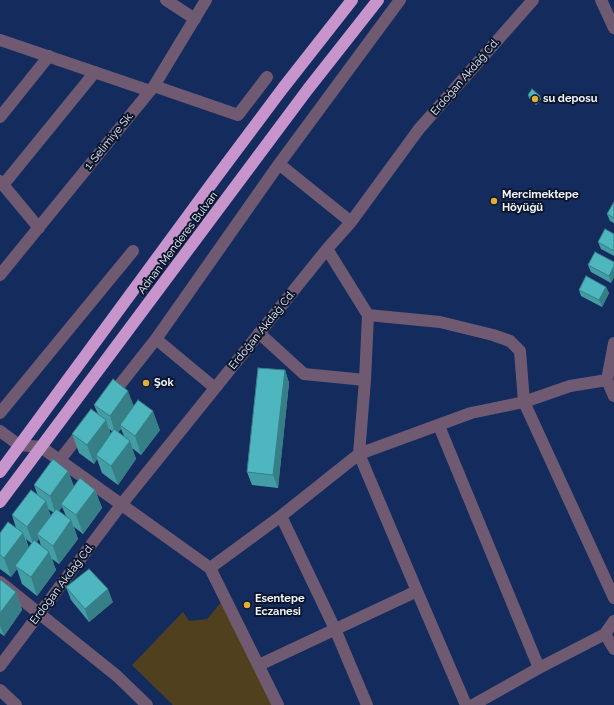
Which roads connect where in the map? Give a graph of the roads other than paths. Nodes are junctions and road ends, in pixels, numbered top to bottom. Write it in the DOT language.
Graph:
graph roads {
  1 [pos="166,0"];
  2 [pos="206,0"];
  3 [pos="352,0"];
  4 [pos="378,0"];
  5 [pos="400,0"];
  6 [pos="533,0"];
  7 [pos="601,0"];
  8 [pos="195,19"];
  9 [pos="614,28"];
  10 [pos="0,40"];
  11 [pos="335,55"];
  12 [pos="49,56"];
  13 [pos="349,67"];
  14 [pos="96,72"];
  15 [pos="267,77"];
  16 [pos="152,89"];
  17 [pos="0,117"];
  18 [pos="280,164"];
  19 [pos="2,183"];
  20 [pos="351,222"];
  21 [pos="39,228"];
  22 [pos="327,249"];
  23 [pos="132,251"];
  24 [pos="0,275"];
  25 [pos="368,315"];
  26 [pos="259,333"];
  27 [pos="156,339"];
  28 [pos="614,343"];
  29 [pos="365,380"];
  30 [pos="607,380"];
  31 [pos="215,388"];
  32 [pos="614,396"];
  33 [pos="524,402"];
  34 [pos="102,407"];
  35 [pos="0,413"];
  36 [pos="93,419"];
  37 [pos="439,426"];
  38 [pos="0,431"];
  39 [pos="19,445"];
  40 [pos="41,447"];
  41 [pos="359,454"];
  42 [pos="59,461"];
  43 [pos="0,472"];
  44 [pos="0,502"];
  45 [pos="121,505"];
  46 [pos="281,516"];
  47 [pos="210,568"];
  48 [pos="0,582"];
  49 [pos="417,591"];
  50 [pos="614,598"];
  51 [pos="39,615"];
  52 [pos="614,620"];
  53 [pos="335,629"];
  54 [pos="605,634"];
  55 [pos="614,649"];
  56 [pos="259,665"];
  57 [pos="0,666"];
  58 [pos="539,668"];
  59 [pos="0,690"];
  60 [pos="16,705"];
  61 [pos="147,705"];
  62 [pos="278,705"];
  63 [pos="367,705"];
  64 [pos="466,705"];
  65 [pos="473,705"];
  1 -- 8 [label="street"];
  2 -- 8 [label="street, 1. Selimiye Sk."];
  3 -- 39 [label="highway, Adnan Menderes Bulvarı"];
  4 -- 11 [label="highway, Adnan Menderes Bulvarı"];
  5 -- 13 [label="street"];
  6 -- 20 [label="street, Erdoğan Akdağ Cd."];
  7 -- 9 [label="street"];
  8 -- 16 [label="street, 1. Selimiye Sk."];
  10 -- 12 [label="street"];
  11 -- 13 [label="street"];
  11 -- 40 [label="highway, Adnan Menderes Bulvarı"];
  12 -- 14 [label="street"];
  12 -- 17 [label="street"];
  13 -- 18 [label="street"];
  14 -- 16 [label="street"];
  14 -- 19 [label="street"];
  15 -- 16 [label="street"];
  16 -- 21 [label="street, 1. Selimiye Sk."];
  18 -- 20 [label="street"];
  18 -- 27 [label="street"];
  19 -- 21 [label="street"];
  20 -- 22 [label="street, Erdoğan Akdağ Cd."];
  21 -- 24 [label="street, 1. Selimiye Sk."];
  22 -- 25 [label="street"];
  22 -- 26 [label="street, Erdoğan Akdağ Cd."];
  23 -- 35 [label="street"];
  25 -- 29 [label="street"];
  25 -- 33 [label="street"];
  26 -- 29 [label="street"];
  26 -- 31 [label="street, Erdoğan Akdağ Cd."];
  27 -- 31 [label="street"];
  27 -- 34 [label="street"];
  28 -- 30 [label="street"];
  29 -- 41 [label="street"];
  30 -- 32 [label="street"];
  30 -- 33 [label="street"];
  31 -- 45 [label="street, Erdoğan Akdağ Cd."];
  33 -- 37 [label="street"];
  33 -- 50 [label="street"];
  36 -- 42 [label="street"];
  37 -- 41 [label="street"];
  37 -- 58 [label="street"];
  38 -- 39 [label="street"];
  39 -- 40 [label="street"];
  39 -- 43 [label="highway, Adnan Menderes Bulvarı"];
  40 -- 42 [label="street"];
  40 -- 44 [label="highway, Adnan Menderes Bulvarı"];
  41 -- 46 [label="street"];
  41 -- 49 [label="street"];
  42 -- 45 [label="street"];
  45 -- 47 [label="street"];
  45 -- 51 [label="street, Erdoğan Akdağ Cd."];
  46 -- 47 [label="street"];
  46 -- 53 [label="street"];
  47 -- 56 [label="street"];
  48 -- 51 [label="street"];
  49 -- 53 [label="street"];
  49 -- 64 [label="street"];
  51 -- 57 [label="street, Erdoğan Akdağ Cd."];
  51 -- 61 [label="street"];
  52 -- 54 [label="street"];
  53 -- 56 [label="street"];
  53 -- 63 [label="street"];
  54 -- 55 [label="street"];
  54 -- 58 [label="street"];
  56 -- 62 [label="street"];
  58 -- 65 [label="street"];
  59 -- 60 [label="street"];
}
